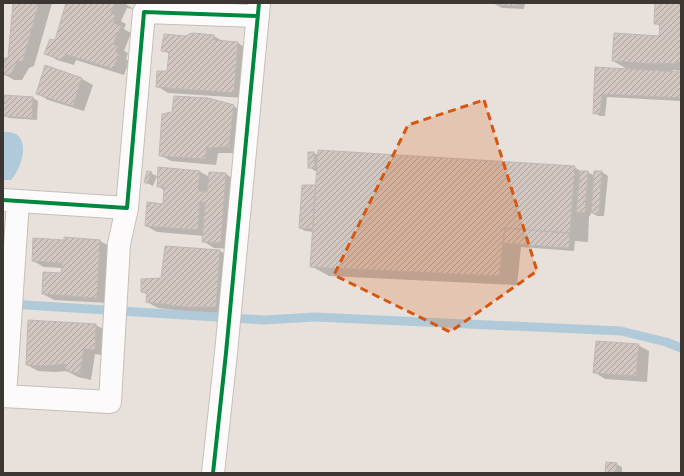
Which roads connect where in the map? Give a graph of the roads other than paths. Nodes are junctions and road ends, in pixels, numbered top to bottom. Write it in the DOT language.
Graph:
graph roads {
  1 [pos="144,8"];
  2 [pos="259,9"];
  3 [pos="11,201"];
  4 [pos="127,208"];
  5 [pos="4,396"];
  6 [pos="213,473"];
  1 -- 2 [label="street"];
  1 -- 4 [label="street"];
  2 -- 6 [label="street"];
  3 -- 4 [label="street"];
  3 -- 5 [label="street"];
  4 -- 5 [label="street"];
}
